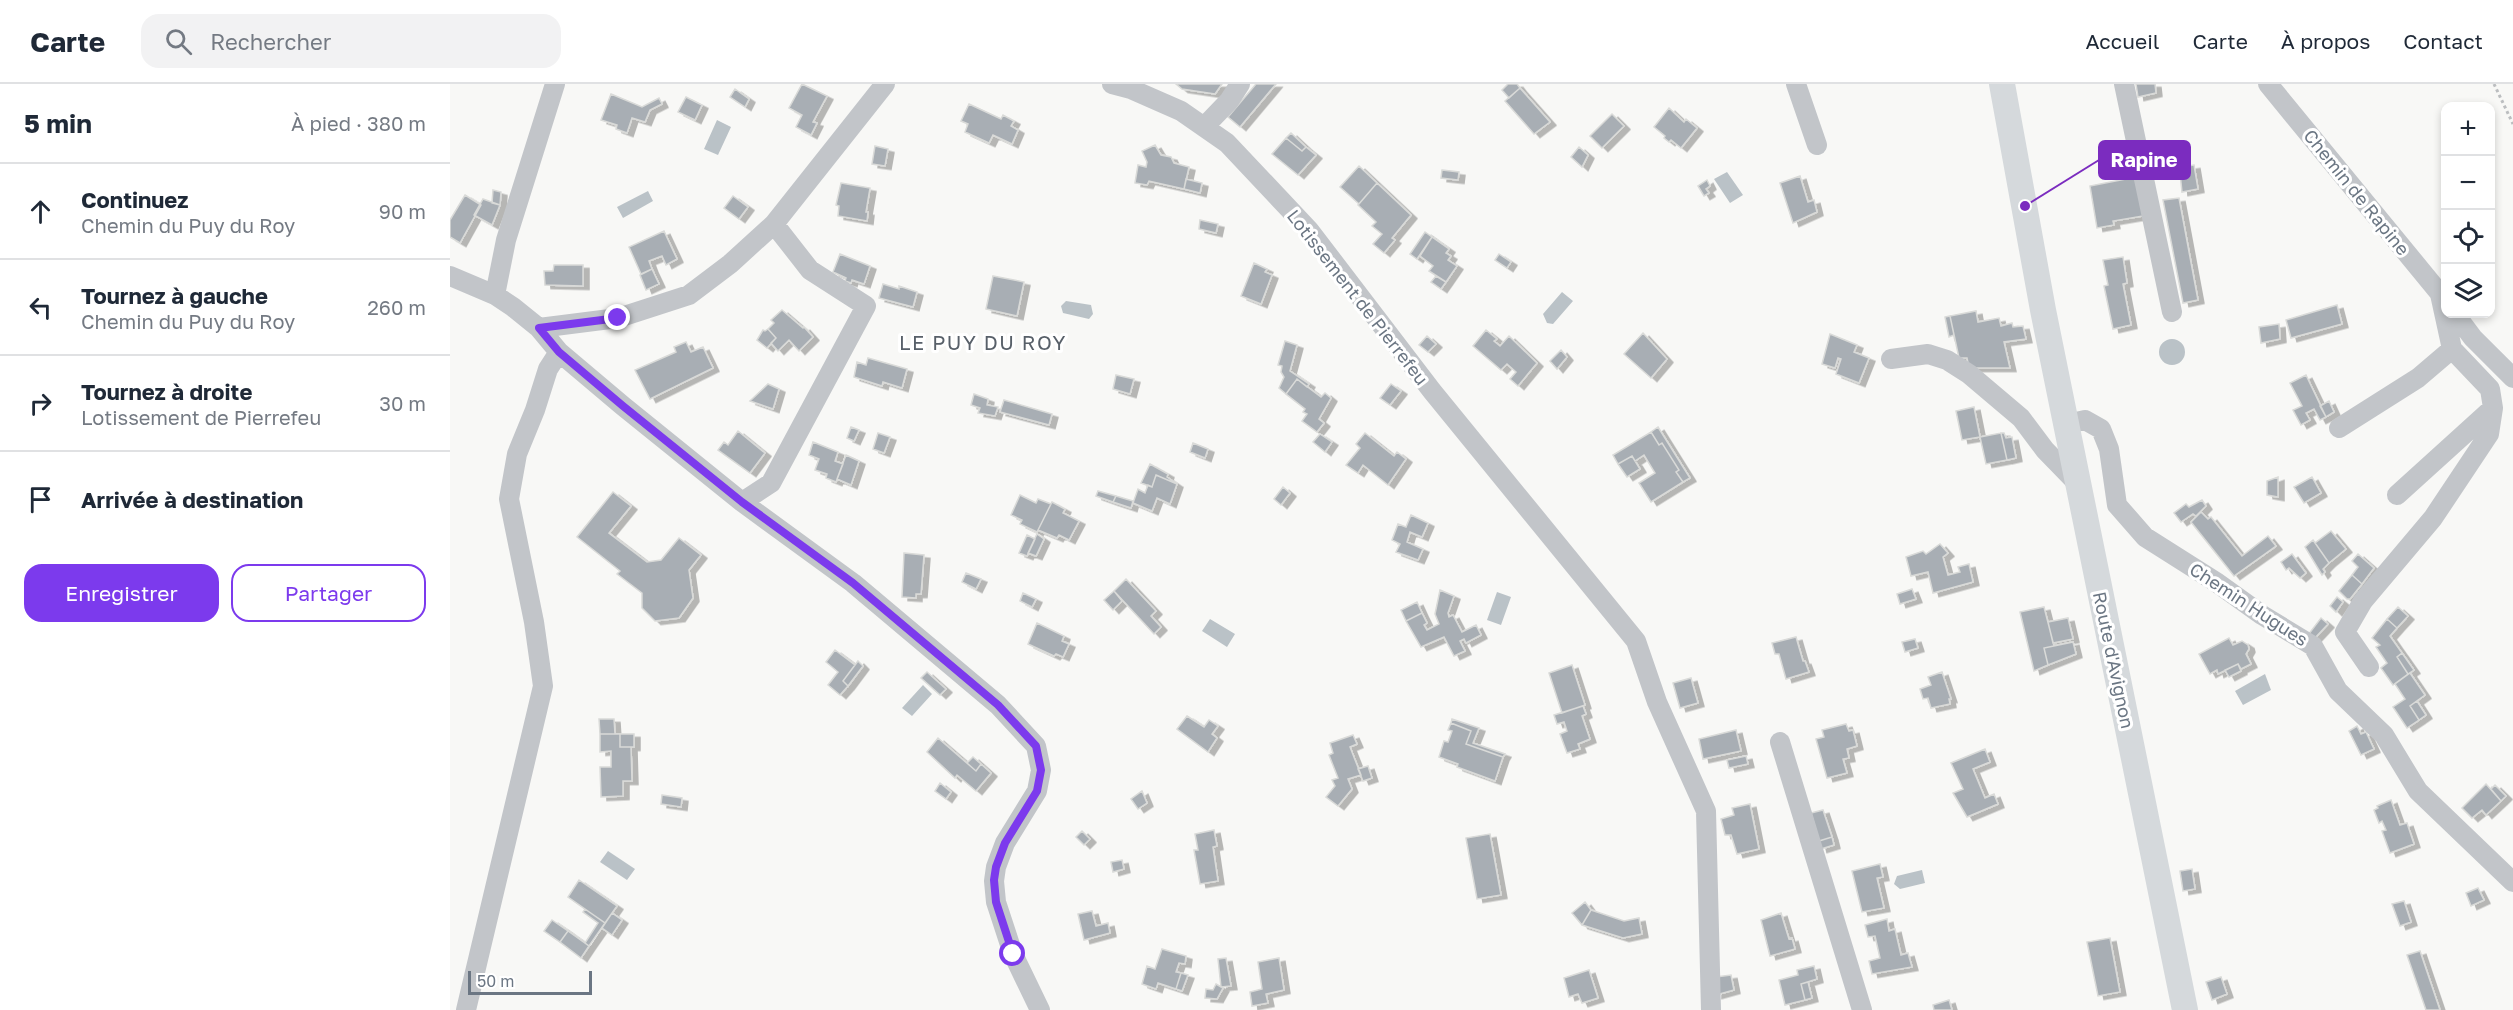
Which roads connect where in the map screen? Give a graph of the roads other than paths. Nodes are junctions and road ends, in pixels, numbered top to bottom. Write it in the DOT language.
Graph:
graph roads {
  1 [pos="555,84"];
  2 [pos="885,84"];
  3 [pos="1112,84"];
  4 [pos="1240,84"];
  5 [pos="1796,84"];
  6 [pos="1992,84"];
  7 [pos="2002,84"];
  8 [pos="2124,84"];
  9 [pos="2268,84"];
  10 [pos="1204,127"];
  11 [pos="1817,144"];
  12 [pos="774,224"];
  13 [pos="450,276"];
  14 [pos="495,295"];
  15 [pos="2441,295"];
  16 [pos="2043,310"];
  17 [pos="2172,312"];
  18 [pos="2447,318"];
  19 [pos="2458,318"];
  20 [pos="539,328"];
  21 [pos="2452,349"];
  22 [pos="559,352"];
  23 [pos="1891,359"];
  24 [pos="2513,378"];
  25 [pos="2493,408"];
  26 [pos="2067,424"];
  27 [pos="2339,428"];
  28 [pos="2078,484"];
  29 [pos="2397,495"];
  30 [pos="742,502"];
  31 [pos="2369,667"];
  32 [pos="1780,742"];
  33 [pos="2513,882"];
  34 [pos="466,1010"];
  35 [pos="1040,1010"];
  36 [pos="1711,1010"];
  37 [pos="1862,1010"];
  38 [pos="2186,1010"];
  1 -- 14 [label="street"];
  2 -- 12 [label="street"];
  3 -- 10 [label="street, Lotissement de Pierrefeu"];
  4 -- 10 [label="street"];
  5 -- 11 [label="street"];
  6 -- 16 [label="main road, Route d'Avignon"];
  7 -- 16 [label="main road, Route d'Avignon"];
  8 -- 17 [label="street"];
  9 -- 15 [label="street, Chemin de Rapine"];
  10 -- 36 [label="street, Lotissement de Pierrefeu"];
  12 -- 20 [label="street"];
  12 -- 30 [label="street"];
  13 -- 14 [label="street"];
  14 -- 20 [label="street"];
  16 -- 26 [label="main road, Route d'Avignon"];
  18 -- 21 [label="street"];
  19 -- 24 [label="street"];
  20 -- 22 [label="street"];
  21 -- 25 [label="street"];
  21 -- 27 [label="street"];
  22 -- 30 [label="street"];
  22 -- 34 [label="street"];
  23 -- 28 [label="street"];
  25 -- 29 [label="street"];
  25 -- 31 [label="street"];
  26 -- 28 [label="main road, Route d'Avignon"];
  26 -- 33 [label="street, Chemin Hugues"];
  28 -- 38 [label="main road, Route d'Avignon"];
  30 -- 35 [label="street"];
  32 -- 37 [label="street"];
}
